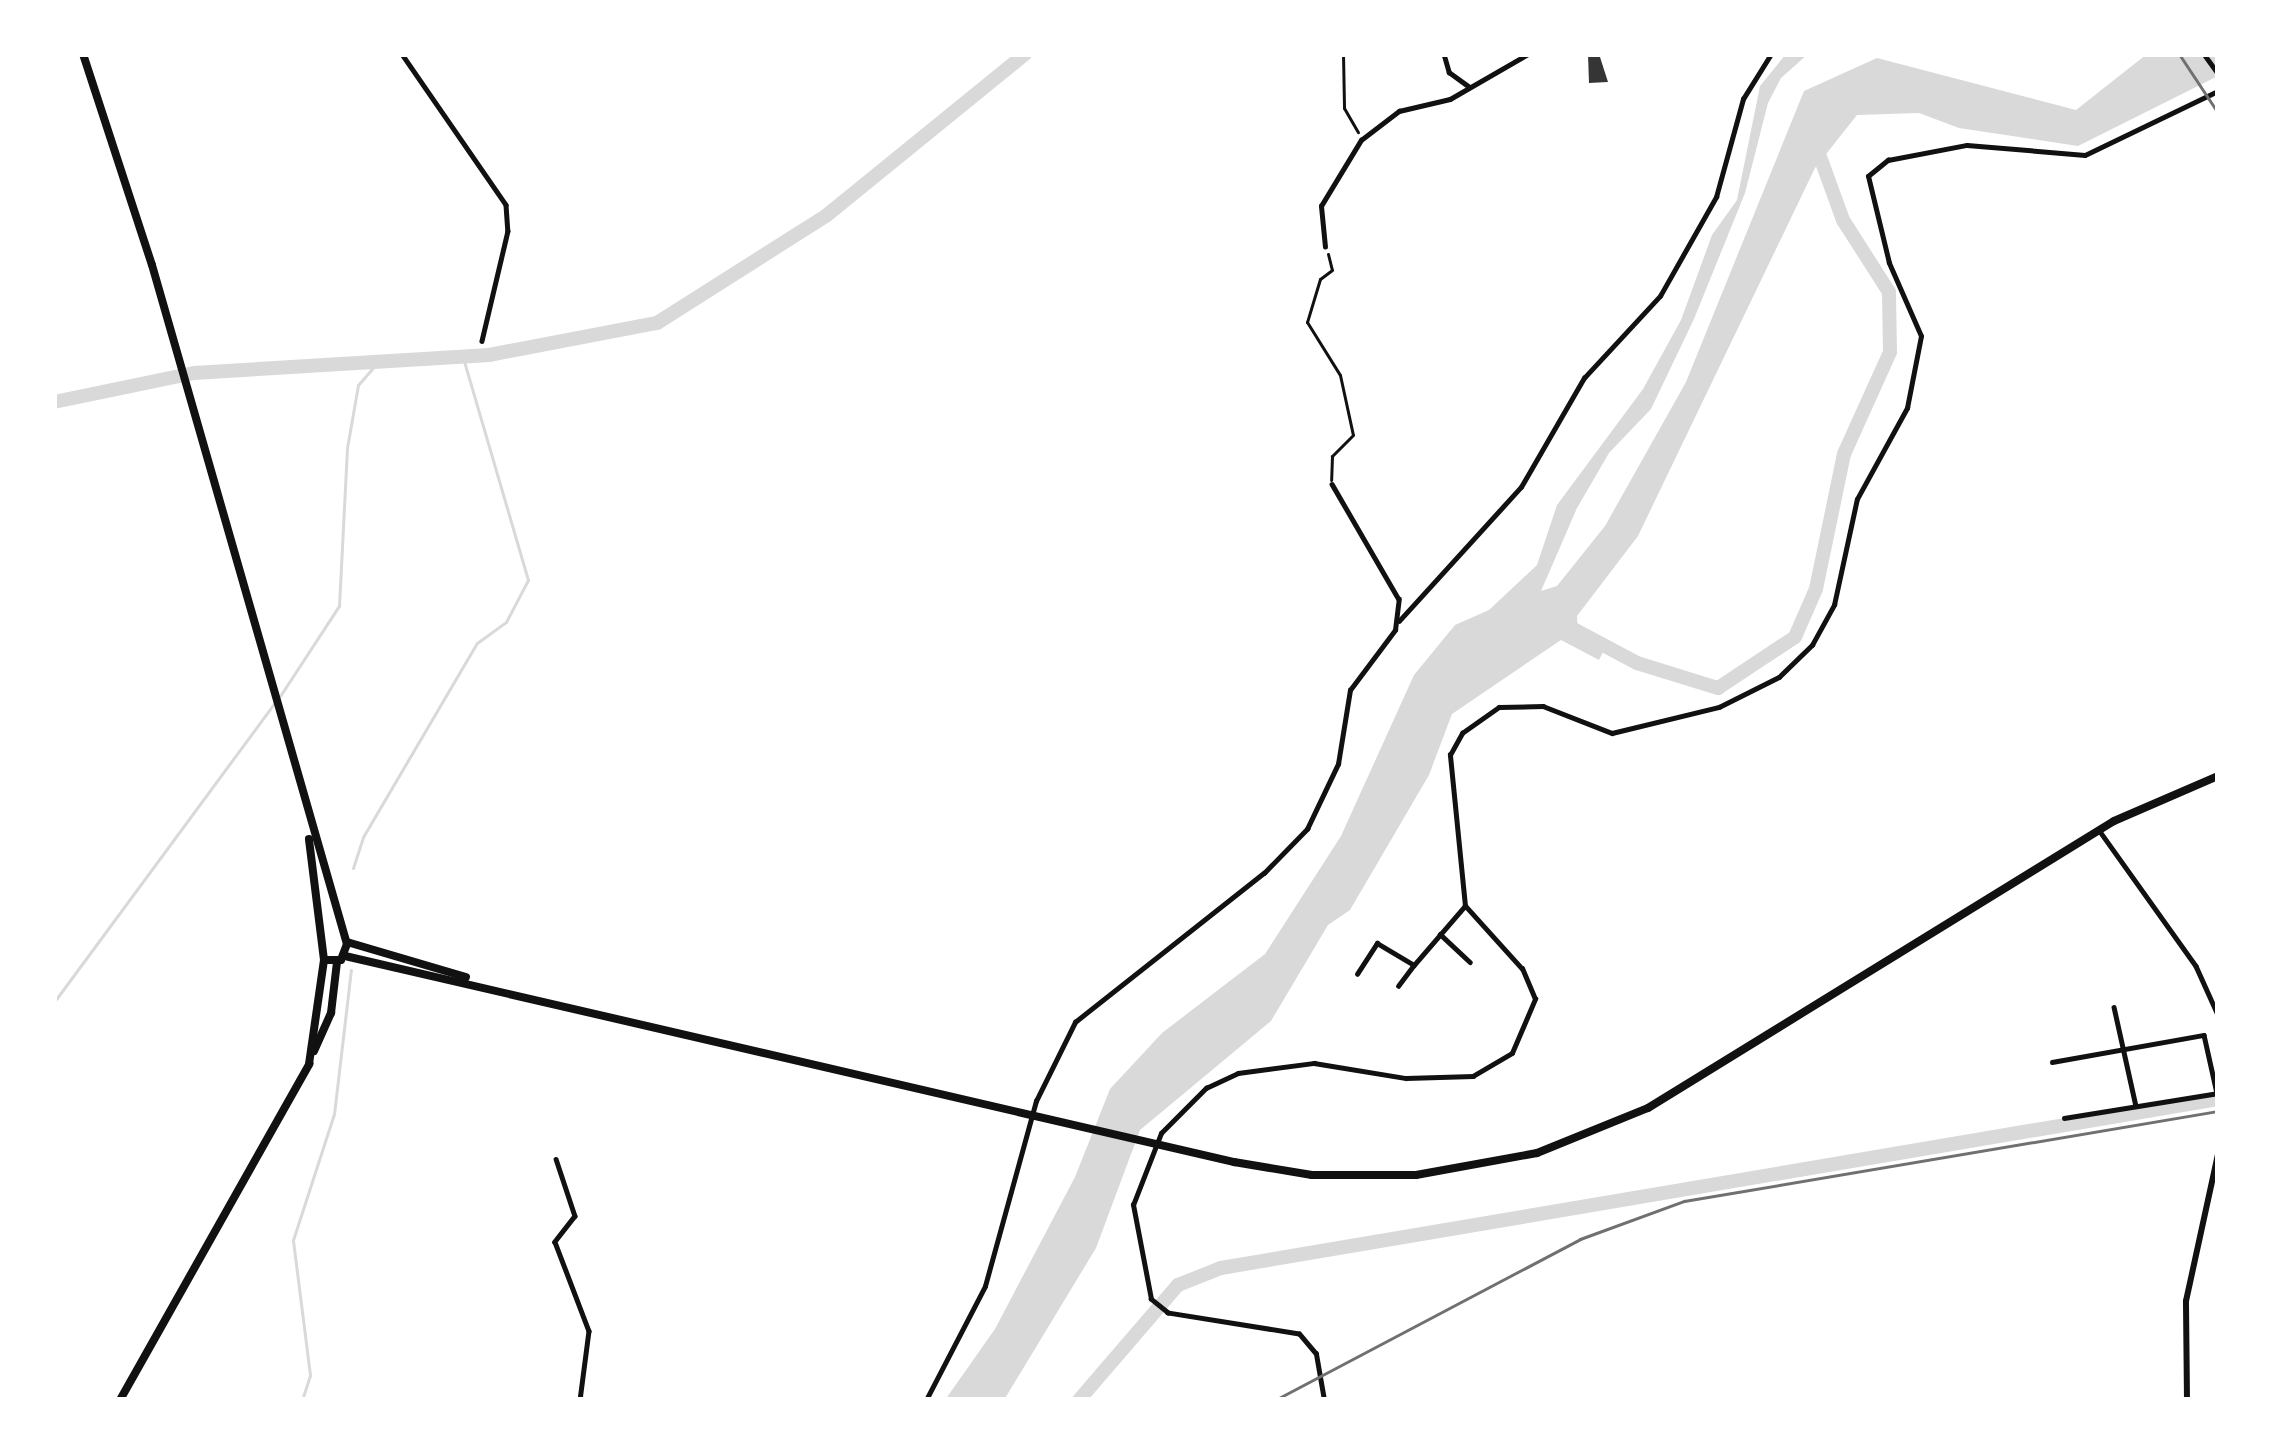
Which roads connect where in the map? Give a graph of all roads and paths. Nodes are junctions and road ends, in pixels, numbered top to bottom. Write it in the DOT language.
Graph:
graph roads {
  1 [pos="82,54"];
  2 [pos="402,54"];
  3 [pos="1343,54"];
  4 [pos="1444,54"];
  5 [pos="1528,54"];
  6 [pos="1771,54"];
  7 [pos="2204,54"];
  8 [pos="2218,73"];
  9 [pos="1468,86"];
  10 [pos="2218,91"];
  11 [pos="1361,139"];
  12 [pos="1325,247"];
  13 [pos="482,341"];
  14 [pos="1332,484"];
  15 [pos="1399,599"];
  16 [pos="2218,776"];
  17 [pos="309,830"];
  18 [pos="2099,830"];
  19 [pos="1465,906"];
  20 [pos="1440,934"];
  21 [pos="324,937"];
  22 [pos="344,939"];
  23 [pos="324,959"];
  24 [pos="341,959"];
  25 [pos="1470,962"];
  26 [pos="1414,965"];
  27 [pos="1357,974"];
  28 [pos="467,978"];
  29 [pos="1398,986"];
  30 [pos="2114,1007"];
  31 [pos="2218,1015"];
  32 [pos="2123,1050"];
  33 [pos="313,1052"];
  34 [pos="2052,1062"];
  35 [pos="2217,1093"];
  36 [pos="2136,1106"];
  37 [pos="1032,1115"];
  38 [pos="2064,1118"];
  39 [pos="1152,1143"];
  40 [pos="2218,1154"];
  41 [pos="556,1159"];
  42 [pos="120,1400"];
  43 [pos="580,1400"];
  44 [pos="926,1400"];
  45 [pos="1324,1400"];
  46 [pos="2187,1400"];
  1 -- 17 [label="main road"];
  2 -- 13 [label="street"];
  3 -- 11 [label="path"];
  4 -- 9 [label="street"];
  5 -- 9 [label="street"];
  6 -- 15 [label="street"];
  7 -- 8 [label="street"];
  9 -- 12 [label="street"];
  10 -- 19 [label="street"];
  12 -- 14 [label="path"];
  14 -- 15 [label="street"];
  15 -- 37 [label="street"];
  16 -- 18 [label="main road"];
  17 -- 21 [label="main road"];
  17 -- 22 [label="main road"];
  18 -- 31 [label="street"];
  18 -- 39 [label="main road"];
  19 -- 20 [label="street"];
  19 -- 39 [label="street"];
  20 -- 25 [label="street"];
  20 -- 26 [label="street"];
  21 -- 22 [label="main road"];
  21 -- 23 [label="main road"];
  22 -- 24 [label="main road"];
  22 -- 28 [label="main road"];
  23 -- 24 [label="main road"];
  23 -- 33 [label="main road"];
  24 -- 28 [label="main road"];
  24 -- 33 [label="main road"];
  26 -- 27 [label="street"];
  26 -- 29 [label="street"];
  28 -- 37 [label="main road"];
  30 -- 32 [label="street"];
  32 -- 34 [label="street"];
  32 -- 35 [label="street"];
  32 -- 36 [label="street"];
  33 -- 42 [label="main road"];
  35 -- 36 [label="street"];
  36 -- 38 [label="street"];
  37 -- 39 [label="main road"];
  37 -- 44 [label="street"];
  39 -- 45 [label="street"];
  40 -- 46 [label="street"];
  41 -- 43 [label="street"];
}
